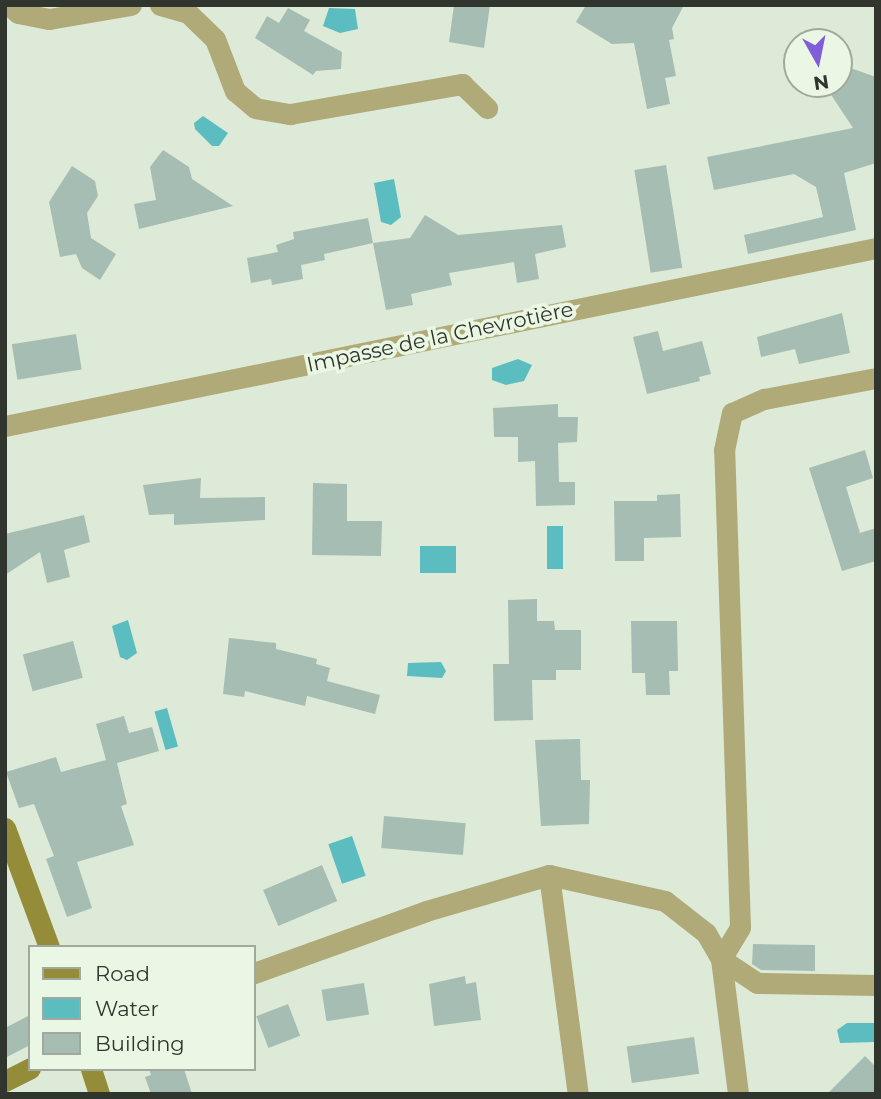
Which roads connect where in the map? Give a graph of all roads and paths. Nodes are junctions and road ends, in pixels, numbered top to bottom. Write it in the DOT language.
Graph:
graph roads {
  1 [pos="9,5"];
  2 [pos="131,5"];
  3 [pos="160,5"];
  4 [pos="486,108"];
  5 [pos="876,248"];
  6 [pos="876,378"];
  7 [pos="5,426"];
  8 [pos="5,828"];
  9 [pos="549,875"];
  10 [pos="48,945"];
  11 [pos="721,959"];
  12 [pos="256,972"];
  13 [pos="876,985"];
  14 [pos="28,1070"];
  15 [pos="92,1071"];
  16 [pos="5,1081"];
  17 [pos="99,1094"];
  18 [pos="578,1094"];
  19 [pos="738,1094"];
  1 -- 2 [label="street"];
  3 -- 4 [label="street"];
  5 -- 7 [label="street, Impasse de la Chevrotière"];
  6 -- 11 [label="street"];
  8 -- 10 [label="main road"];
  9 -- 11 [label="street"];
  9 -- 12 [label="street"];
  9 -- 18 [label="street"];
  11 -- 13 [label="street"];
  11 -- 19 [label="street"];
  14 -- 16 [label="main road"];
  15 -- 17 [label="main road"];
}
